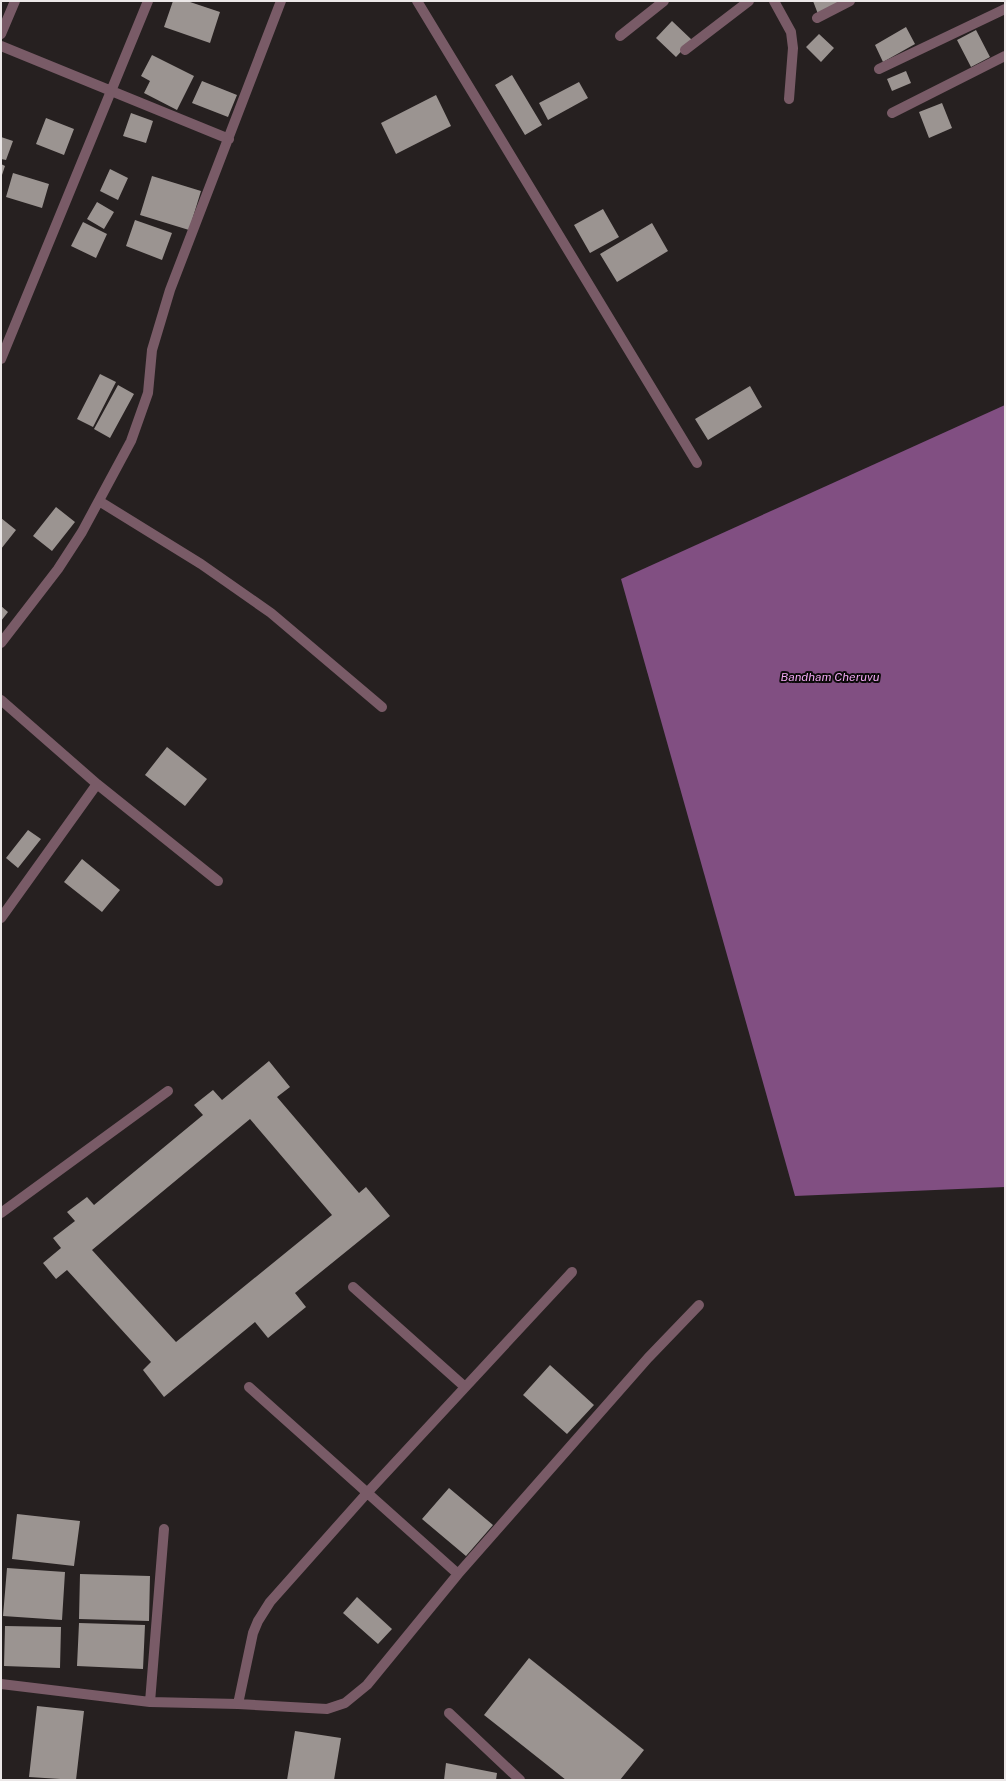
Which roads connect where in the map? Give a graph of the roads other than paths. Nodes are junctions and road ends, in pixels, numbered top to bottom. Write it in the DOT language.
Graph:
graph roads {
  1 [pos="15,1"];
  2 [pos="148,1"];
  3 [pos="281,1"];
  4 [pos="417,1"];
  5 [pos="664,1"];
  6 [pos="749,1"];
  7 [pos="774,1"];
  8 [pos="850,1"];
  9 [pos="1005,9"];
  10 [pos="817,18"];
  11 [pos="1,34"];
  12 [pos="620,36"];
  13 [pos="1,46"];
  14 [pos="685,50"];
  15 [pos="1005,56"];
  16 [pos="879,69"];
  17 [pos="112,90"];
  18 [pos="789,99"];
  19 [pos="892,113"];
  20 [pos="229,139"];
  21 [pos="1,359"];
  22 [pos="697,463"];
  23 [pos="99,501"];
  24 [pos="1,643"];
  25 [pos="1,700"];
  26 [pos="382,707"];
  27 [pos="97,784"];
  28 [pos="218,881"];
  29 [pos="1,918"];
  30 [pos="168,1091"];
  31 [pos="1,1213"];
  32 [pos="572,1272"];
  33 [pos="353,1287"];
  34 [pos="699,1305"];
  35 [pos="249,1387"];
  36 [pos="465,1387"];
  37 [pos="367,1493"];
  38 [pos="164,1529"];
  39 [pos="458,1574"];
  40 [pos="1,1684"];
  41 [pos="150,1702"];
  42 [pos="238,1704"];
  43 [pos="450,1713"];
  44 [pos="520,1780"];
  1 -- 11 [label="street"];
  2 -- 17 [label="street"];
  3 -- 20 [label="street"];
  4 -- 22 [label="street"];
  5 -- 12 [label="street"];
  6 -- 14 [label="street"];
  7 -- 18 [label="street"];
  8 -- 10 [label="street"];
  9 -- 16 [label="street"];
  13 -- 17 [label="street"];
  15 -- 19 [label="street"];
  17 -- 20 [label="street"];
  17 -- 21 [label="street"];
  20 -- 23 [label="street"];
  23 -- 24 [label="street"];
  23 -- 26 [label="street"];
  25 -- 27 [label="street"];
  27 -- 28 [label="street"];
  27 -- 29 [label="street"];
  30 -- 31 [label="street"];
  32 -- 36 [label="street"];
  33 -- 36 [label="street"];
  34 -- 39 [label="street"];
  35 -- 37 [label="street"];
  36 -- 37 [label="street"];
  37 -- 39 [label="street"];
  37 -- 42 [label="street"];
  38 -- 41 [label="street"];
  39 -- 42 [label="street"];
  40 -- 41 [label="street"];
  41 -- 42 [label="street"];
  43 -- 44 [label="street"];
}
